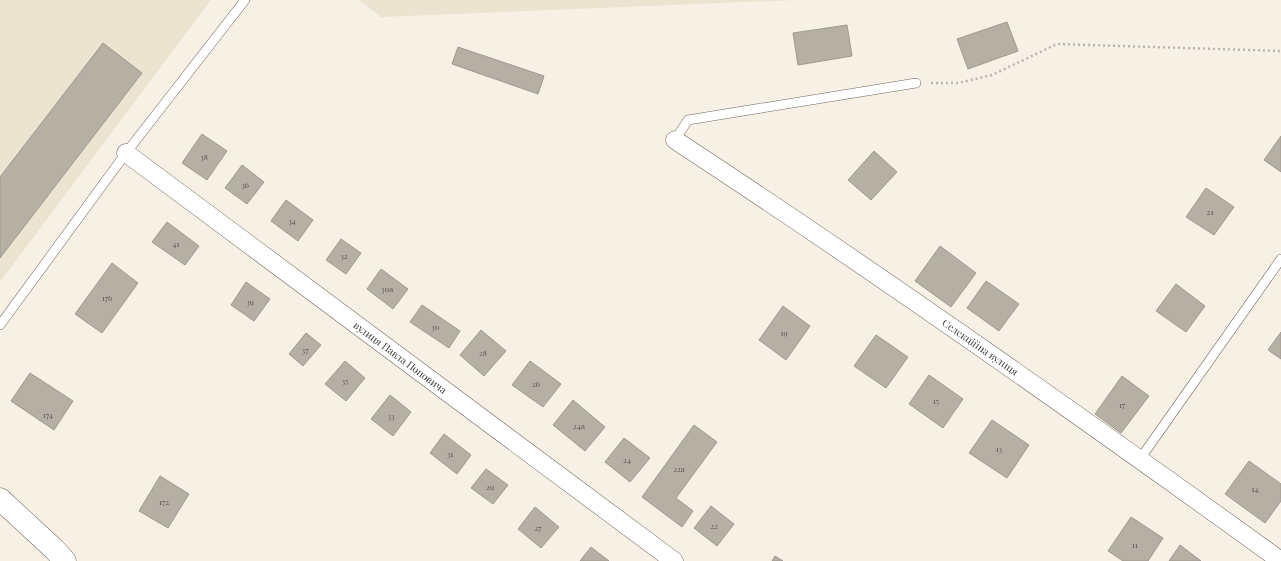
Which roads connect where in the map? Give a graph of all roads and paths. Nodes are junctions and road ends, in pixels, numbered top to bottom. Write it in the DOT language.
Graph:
graph roads {
  1 [pos="245,0"];
  2 [pos="1281,51"];
  3 [pos="916,84"];
  4 [pos="675,140"];
  5 [pos="126,153"];
  6 [pos="1281,259"];
  7 [pos="0,325"];
  8 [pos="1140,459"];
  9 [pos="0,499"];
  10 [pos="65,561"];
  11 [pos="674,561"];
  12 [pos="1281,561"];
  1 -- 5 [label="lane"];
  2 -- 3 [label="path"];
  3 -- 4 [label="lane"];
  4 -- 8 [label="street, Селекційна вулиця"];
  5 -- 7 [label="lane"];
  5 -- 11 [label="street, вулиця Павла Поповича"];
  6 -- 8 [label="lane"];
  8 -- 12 [label="street, Селекційна вулиця"];
  9 -- 10 [label="main road"];
}
